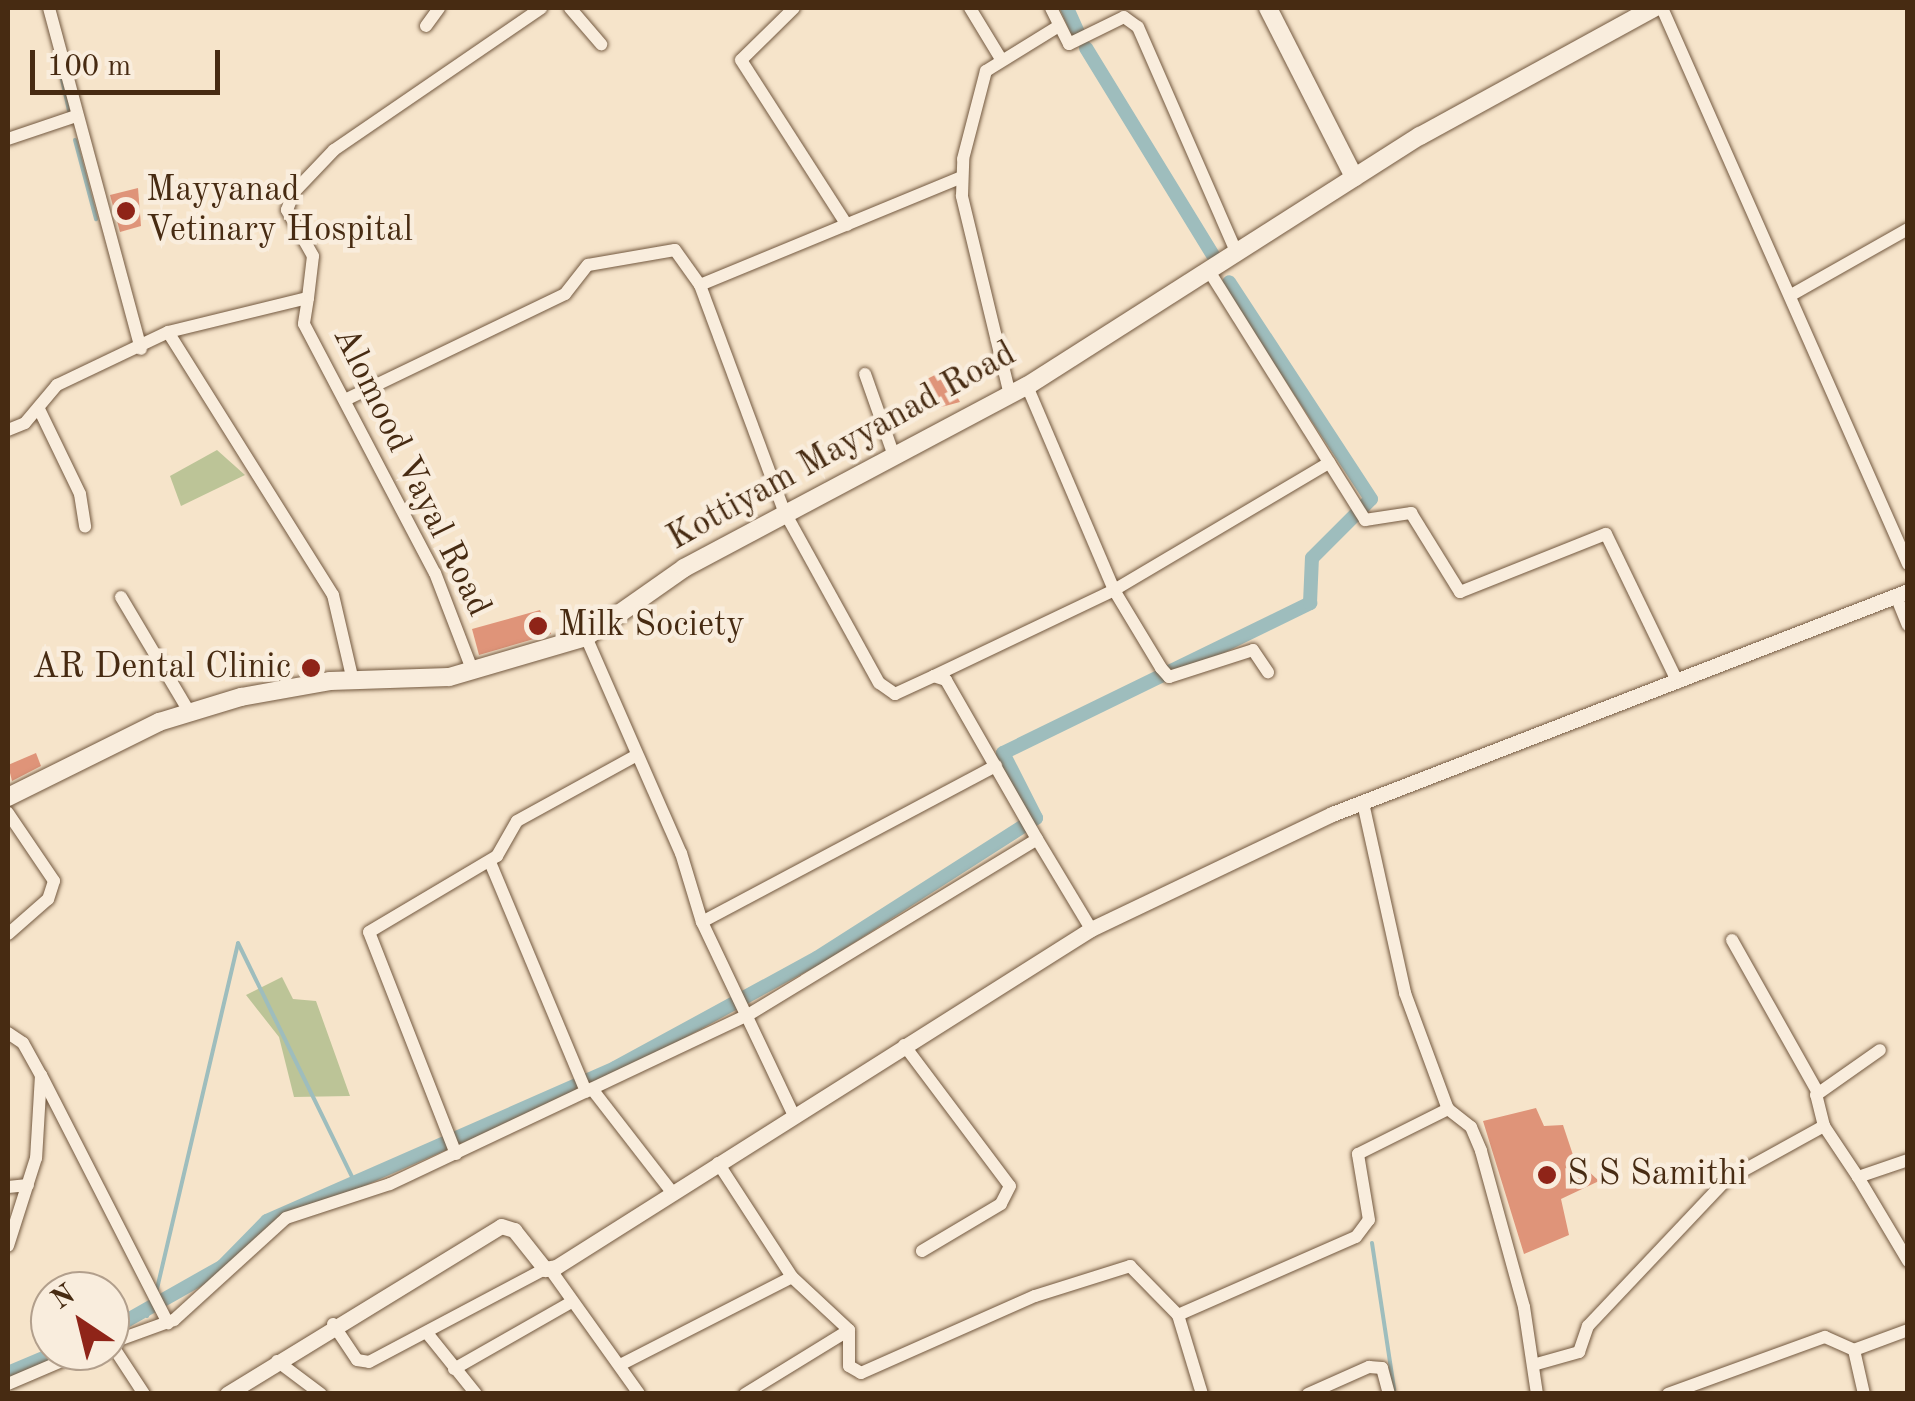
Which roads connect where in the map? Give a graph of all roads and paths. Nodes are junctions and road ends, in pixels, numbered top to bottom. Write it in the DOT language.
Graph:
graph roads {
  1 [pos="50,8"];
  2 [pos="439,8"];
  3 [pos="541,8"];
  4 [pos="570,8"];
  5 [pos="794,8"];
  6 [pos="970,8"];
  7 [pos="1050,8"];
  8 [pos="1268,8"];
  9 [pos="1654,8"];
  10 [pos="1662,8"];
  11 [pos="426,26"];
  12 [pos="1058,26"];
  13 [pos="600,44"];
  14 [pos="1001,59"];
  15 [pos="74,118"];
  16 [pos="8,139"];
  17 [pos="962,177"];
  18 [pos="1354,177"];
  19 [pos="847,225"];
  20 [pos="1908,228"];
  21 [pos="1237,254"];
  22 [pos="1208,271"];
  23 [pos="700,285"];
  24 [pos="1793,294"];
  25 [pos="308,298"];
  26 [pos="168,332"];
  27 [pos="140,349"];
  28 [pos="865,374"];
  29 [pos="1018,390"];
  30 [pos="345,400"];
  31 [pos="39,410"];
  32 [pos="8,430"];
  33 [pos="894,456"];
  34 [pos="1329,463"];
  35 [pos="784,511"];
  36 [pos="85,528"];
  37 [pos="1908,564"];
  38 [pos="1114,590"];
  39 [pos="1902,594"];
  40 [pos="121,598"];
  41 [pos="1908,625"];
  42 [pos="586,637"];
  43 [pos="473,672"];
  44 [pos="1268,672"];
  45 [pos="934,676"];
  46 [pos="354,680"];
  47 [pos="1678,683"];
  48 [pos="190,712"];
  49 [pos="638,754"];
  50 [pos="996,766"];
  51 [pos="8,797"];
  52 [pos="1364,803"];
  53 [pos="8,813"];
  54 [pos="1037,839"];
  55 [pos="490,862"];
  56 [pos="702,922"];
  57 [pos="1091,929"];
  58 [pos="8,934"];
  59 [pos="1732,940"];
  60 [pos="748,1015"];
  61 [pos="8,1034"];
  62 [pos="904,1045"];
  63 [pos="1880,1050"];
  64 [pos="41,1076"];
  65 [pos="589,1090"];
  66 [pos="1817,1091"];
  67 [pos="1448,1109"];
  68 [pos="793,1114"];
  69 [pos="1824,1126"];
  70 [pos="456,1154"];
  71 [pos="1908,1160"];
  72 [pos="718,1163"];
  73 [pos="1858,1177"];
  74 [pos="28,1185"];
  75 [pos="8,1187"];
  76 [pos="672,1192"];
  77 [pos="8,1246"];
  78 [pos="922,1252"];
  79 [pos="1908,1262"];
  80 [pos="548,1269"];
  81 [pos="792,1277"];
  82 [pos="568,1304"];
  83 [pos="1178,1315"];
  84 [pos="168,1323"];
  85 [pos="333,1324"];
  86 [pos="850,1330"];
  87 [pos="1908,1330"];
  88 [pos="428,1333"];
  89 [pos="130,1335"];
  90 [pos="1854,1350"];
  91 [pos="277,1361"];
  92 [pos="620,1365"];
  93 [pos="1533,1365"];
  94 [pos="454,1370"];
  95 [pos="38,1371"];
  96 [pos="129,1371"];
  97 [pos="8,1384"];
  98 [pos="144,1394"];
  99 [pos="227,1394"];
  100 [pos="320,1394"];
  101 [pos="476,1394"];
  102 [pos="639,1394"];
  103 [pos="746,1394"];
  104 [pos="1202,1394"];
  105 [pos="1308,1394"];
  106 [pos="1389,1394"];
  107 [pos="1537,1394"];
  108 [pos="1668,1394"];
  109 [pos="1864,1394"];
  1 -- 15 [label="street"];
  2 -- 11 [label="street"];
  3 -- 25 [label="street, Alomood Vayal Road"];
  4 -- 13 [label="street"];
  5 -- 19 [label="street"];
  6 -- 14 [label="street"];
  7 -- 12 [label="street"];
  8 -- 18 [label="main road"];
  9 -- 18 [label="main road, Kottiyam Mayyanad Road"];
  10 -- 24 [label="street"];
  12 -- 14 [label="street"];
  12 -- 21 [label="street"];
  14 -- 17 [label="street"];
  15 -- 16 [label="street"];
  15 -- 27 [label="street"];
  17 -- 19 [label="street"];
  17 -- 29 [label="street"];
  18 -- 21 [label="main road, Kottiyam Mayyanad Road"];
  19 -- 23 [label="street"];
  20 -- 24 [label="street"];
  21 -- 22 [label="main road, Kottiyam Mayyanad Road"];
  22 -- 29 [label="main road, Kottiyam Mayyanad Road"];
  22 -- 34 [label="street"];
  23 -- 30 [label="street"];
  23 -- 35 [label="street"];
  24 -- 37 [label="street"];
  25 -- 26 [label="street"];
  25 -- 30 [label="street, Alomood Vayal Road"];
  26 -- 27 [label="street"];
  26 -- 46 [label="street"];
  27 -- 31 [label="street"];
  28 -- 33 [label="street"];
  29 -- 33 [label="main road, Kottiyam Mayyanad Road"];
  29 -- 38 [label="street"];
  30 -- 43 [label="street, Alomood Vayal Road"];
  31 -- 32 [label="street"];
  31 -- 36 [label="street"];
  33 -- 35 [label="main road, Kottiyam Mayyanad Road"];
  34 -- 38 [label="street"];
  34 -- 47 [label="street"];
  35 -- 42 [label="main road, Kottiyam Mayyanad Road"];
  35 -- 45 [label="street"];
  38 -- 44 [label="street"];
  38 -- 45 [label="street"];
  39 -- 41 [label="street"];
  39 -- 47 [label="street"];
  40 -- 48 [label="street"];
  42 -- 43 [label="main road, Kottiyam Mayyanad Road"];
  42 -- 49 [label="street"];
  43 -- 46 [label="main road, Kottiyam Mayyanad Road"];
  45 -- 50 [label="street"];
  46 -- 48 [label="main road, Kottiyam Mayyanad Road"];
  47 -- 52 [label="street"];
  48 -- 51 [label="main road, Kottiyam Mayyanad Road"];
  49 -- 55 [label="street"];
  49 -- 56 [label="street"];
  50 -- 54 [label="street"];
  50 -- 56 [label="street"];
  52 -- 57 [label="street"];
  52 -- 67 [label="street"];
  53 -- 58 [label="street"];
  54 -- 57 [label="street"];
  54 -- 60 [label="street"];
  55 -- 65 [label="street"];
  55 -- 70 [label="street"];
  56 -- 60 [label="street"];
  57 -- 62 [label="street"];
  59 -- 66 [label="street"];
  60 -- 65 [label="street"];
  60 -- 68 [label="street"];
  61 -- 64 [label="street"];
  62 -- 68 [label="street"];
  62 -- 78 [label="street"];
  63 -- 66 [label="street"];
  64 -- 74 [label="street"];
  64 -- 84 [label="street"];
  65 -- 70 [label="street"];
  65 -- 76 [label="street"];
  66 -- 69 [label="street"];
  67 -- 83 [label="street"];
  67 -- 93 [label="street"];
  68 -- 72 [label="street"];
  69 -- 73 [label="street"];
  69 -- 93 [label="street"];
  70 -- 84 [label="street"];
  71 -- 73 [label="street"];
  72 -- 76 [label="street"];
  72 -- 81 [label="street"];
  73 -- 79 [label="street"];
  74 -- 75 [label="street"];
  74 -- 77 [label="street"];
  76 -- 80 [label="street"];
  80 -- 82 [label="street"];
  80 -- 85 [label="street"];
  80 -- 88 [label="street"];
  81 -- 86 [label="street"];
  81 -- 92 [label="street"];
  82 -- 92 [label="street"];
  82 -- 94 [label="street"];
  83 -- 86 [label="street"];
  83 -- 104 [label="street"];
  84 -- 89 [label="street"];
  85 -- 88 [label="street"];
  85 -- 91 [label="street"];
  86 -- 103 [label="street"];
  87 -- 90 [label="street"];
  88 -- 94 [label="street"];
  90 -- 108 [label="street"];
  90 -- 109 [label="street"];
  91 -- 99 [label="street"];
  91 -- 100 [label="street"];
  92 -- 102 [label="street"];
  93 -- 107 [label="street"];
  94 -- 101 [label="street"];
  95 -- 97 [label="street"];
  96 -- 98 [label="street"];
  105 -- 106 [label="street"];
}
